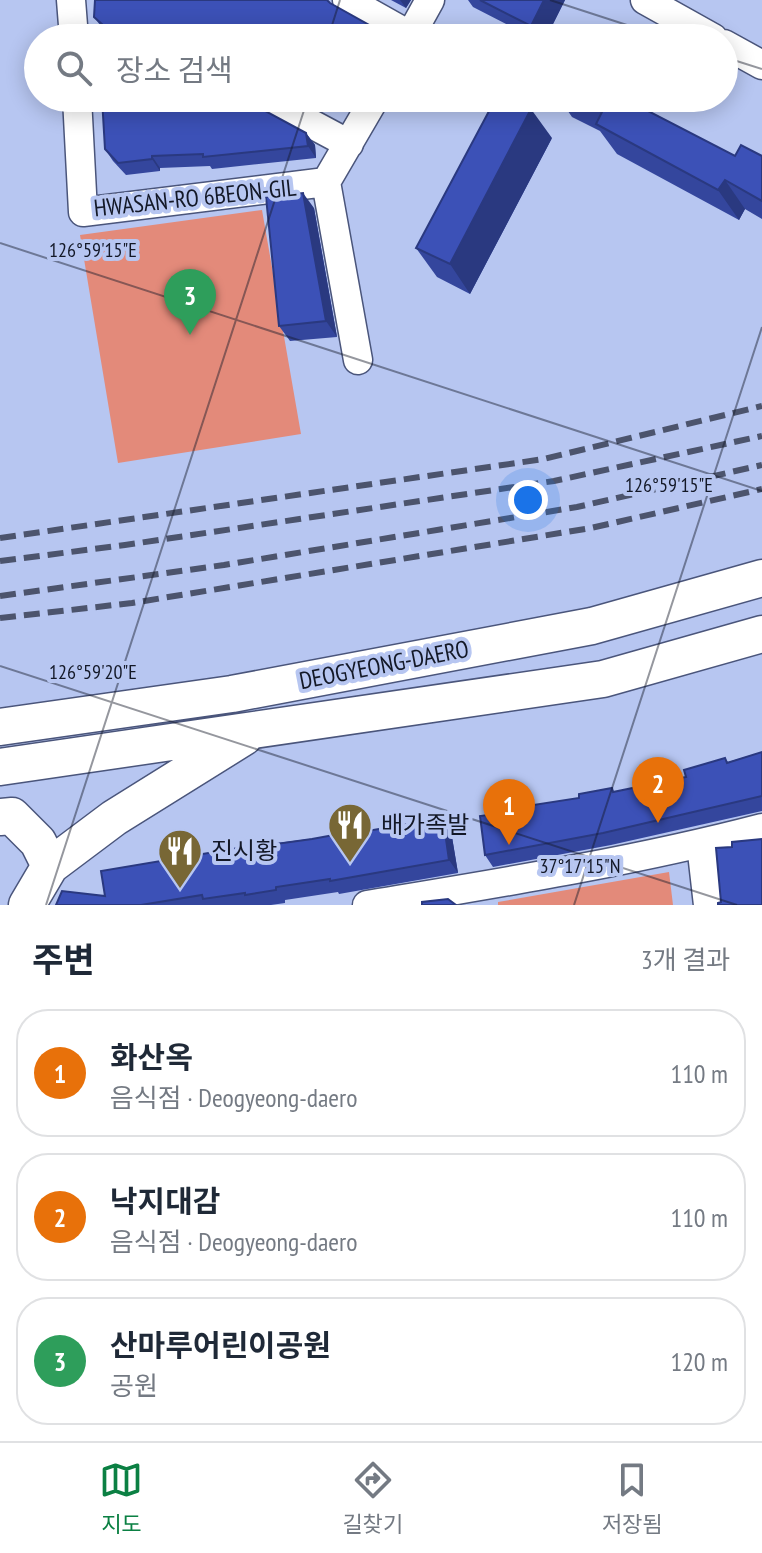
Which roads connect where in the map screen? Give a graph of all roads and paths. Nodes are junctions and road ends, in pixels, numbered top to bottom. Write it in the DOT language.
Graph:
graph roads {
  1 [pos="71,0"];
  2 [pos="347,0"];
  3 [pos="430,0"];
  4 [pos="645,0"];
  5 [pos="73,24"];
  6 [pos="388,24"];
  7 [pos="417,24"];
  8 [pos="688,24"];
  9 [pos="738,52"];
  10 [pos="762,65"];
  11 [pos="78,112"];
  12 [pos="289,112"];
  13 [pos="367,112"];
  14 [pos="349,144"];
  15 [pos="326,182"];
  16 [pos="358,360"];
  17 [pos="762,578"];
  18 [pos="762,634"];
  19 [pos="0,727"];
  20 [pos="257,729"];
  21 [pos="0,767"];
  22 [pos="0,817"];
  23 [pos="762,828"];
  24 [pos="701,844"];
  25 [pos="50,866"];
  26 [pos="484,895"];
  27 [pos="27,905"];
  28 [pos="367,905"];
  29 [pos="708,905"];
  1 -- 5 [label="street"];
  2 -- 6 [label="street"];
  3 -- 7 [label="street"];
  4 -- 8 [label="street"];
  9 -- 10 [label="street"];
  11 -- 15 [label="street, HWASAN-RO 6BEON-GIL"];
  12 -- 14 [label="street"];
  13 -- 14 [label="street, HWASAN-RO 6BEON-GIL"];
  14 -- 15 [label="street, HWASAN-RO 6BEON-GIL"];
  15 -- 16 [label="street"];
  17 -- 19 [label="main road, DEOGYEONG-DAERO"];
  18 -- 20 [label="main road, DEOGYEONG-DAERO"];
  20 -- 21 [label="main road, DEOGYEONG-DAERO"];
  20 -- 25 [label="main road"];
  22 -- 25 [label="main road"];
  23 -- 24 [label="street"];
  24 -- 26 [label="street"];
  24 -- 29 [label="street"];
  25 -- 27 [label="main road"];
  26 -- 28 [label="street"];
}
